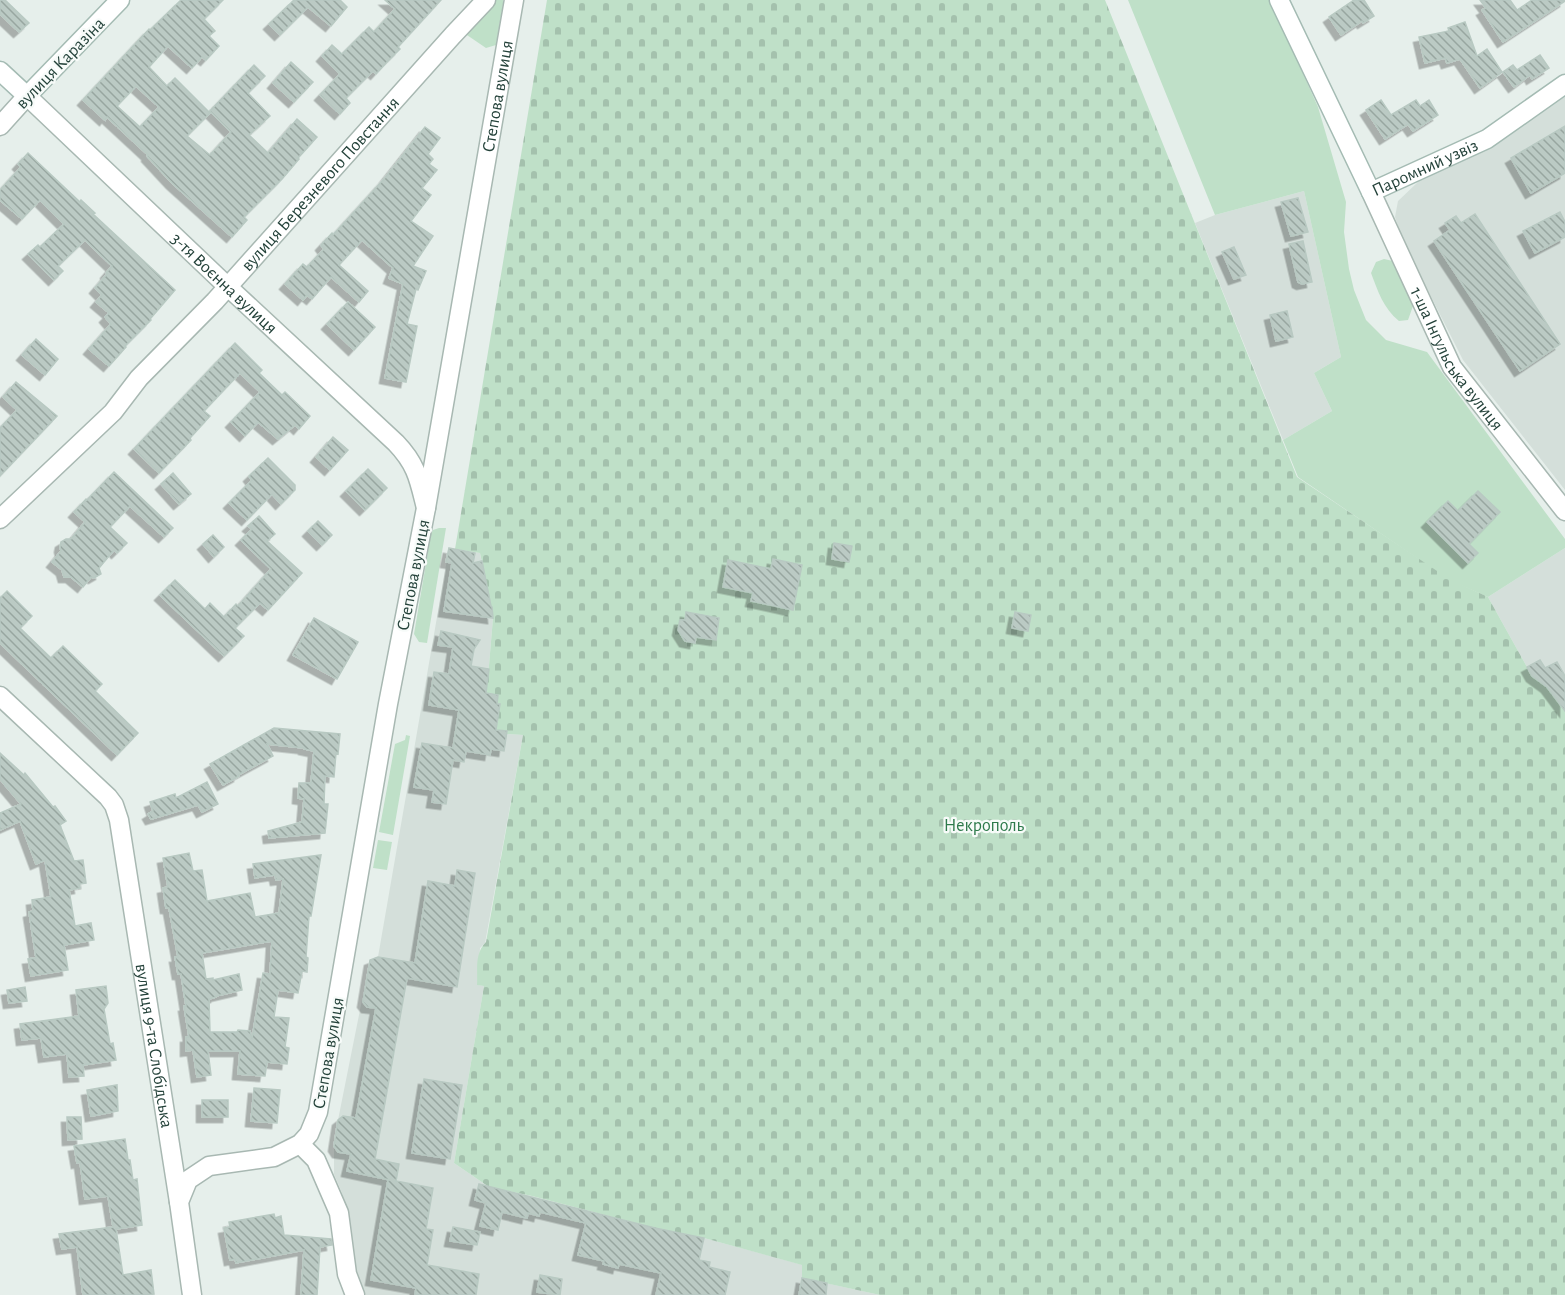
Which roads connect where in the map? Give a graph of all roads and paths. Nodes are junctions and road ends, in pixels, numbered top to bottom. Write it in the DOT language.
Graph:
graph roads {
  1 [pos="120,0"];
  2 [pos="486,0"];
  3 [pos="514,0"];
  4 [pos="1279,0"];
  5 [pos="0,71"];
  6 [pos="1565,84"];
  7 [pos="27,96"];
  8 [pos="0,126"];
  9 [pos="1371,192"];
  10 [pos="227,286"];
  11 [pos="426,508"];
  12 [pos="1565,511"];
  13 [pos="0,519"];
  14 [pos="0,696"];
  15 [pos="300,1144"];
  16 [pos="179,1202"];
  17 [pos="192,1295"];
  18 [pos="355,1295"];
  1 -- 7 [label="street, вулиця Каразіна"];
  2 -- 10 [label="street, вулиця Березневого Повстання"];
  3 -- 11 [label="street, Степова вулиця"];
  4 -- 9 [label="street, Паромний узвіз"];
  5 -- 7 [label="street, 3-тя Воєнна вулиця"];
  6 -- 9 [label="street, Паромний узвіз"];
  7 -- 8 [label="street, вулиця Каразіна"];
  7 -- 10 [label="street, 3-тя Воєнна вулиця"];
  9 -- 12 [label="street, 1-ша Інгульська вулиця"];
  10 -- 11 [label="street, 3-тя Воєнна вулиця"];
  10 -- 13 [label="street, вулиця Березневого Повстання"];
  11 -- 15 [label="street, Степова вулиця"];
  14 -- 16 [label="street, вулиця 9-та Слобідська"];
  15 -- 16 [label="street"];
  15 -- 18 [label="street"];
  16 -- 17 [label="street, вулиця 9-та Слобідська"];
}
